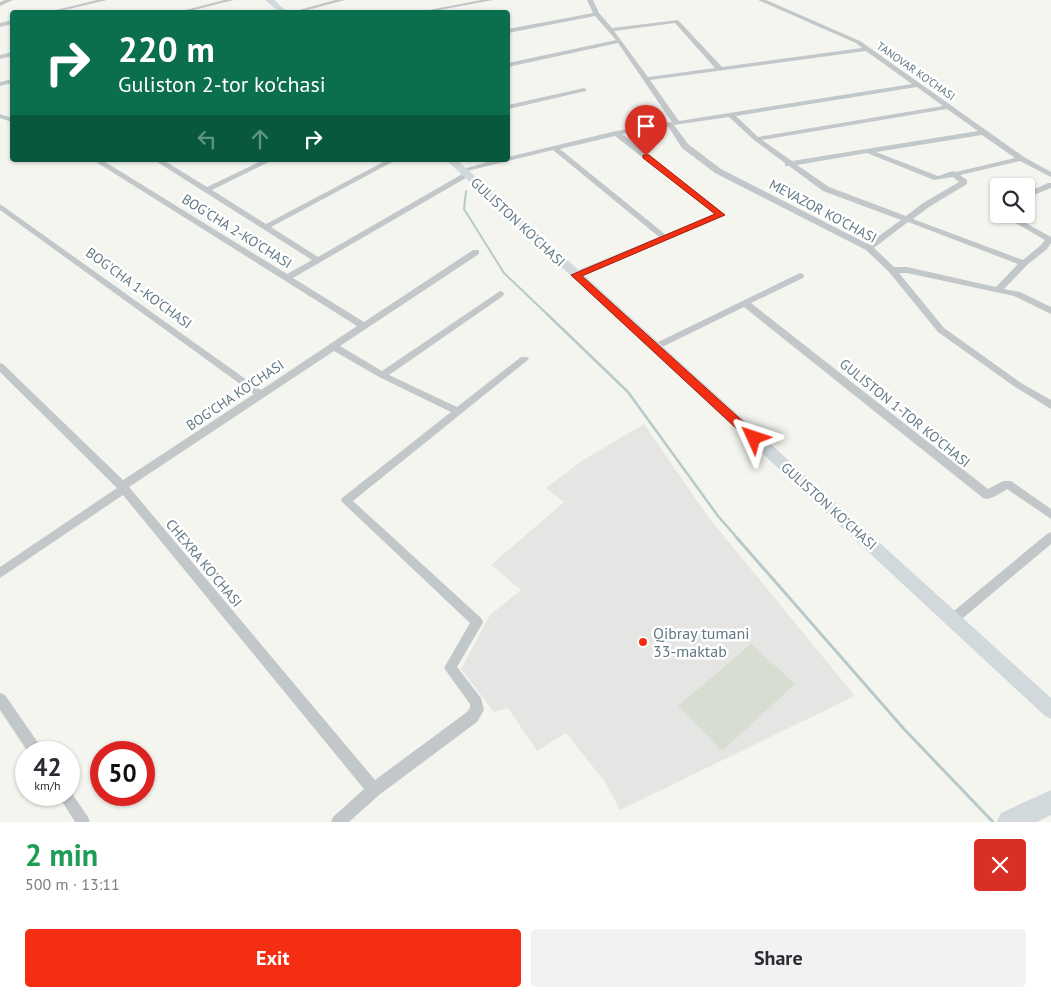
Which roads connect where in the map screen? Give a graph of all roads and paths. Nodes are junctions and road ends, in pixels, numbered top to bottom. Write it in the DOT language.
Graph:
graph roads {
  1 [pos="10,0"];
  2 [pos="104,0"];
  3 [pos="232,0"];
  4 [pos="269,0"];
  5 [pos="342,0"];
  6 [pos="490,0"];
  7 [pos="590,0"];
  8 [pos="761,0"];
  9 [pos="0,4"];
  10 [pos="60,10"];
  11 [pos="190,10"];
  12 [pos="281,10"];
  13 [pos="303,10"];
  14 [pos="433,10"];
  15 [pos="596,14"];
  16 [pos="610,30"];
  17 [pos="510,31"];
  18 [pos="620,41"];
  19 [pos="867,49"];
  20 [pos="510,65"];
  21 [pos="720,69"];
  22 [pos="647,79"];
  23 [pos="918,84"];
  24 [pos="584,90"];
  25 [pos="510,107"];
  26 [pos="949,107"];
  27 [pos="730,114"];
  28 [pos="673,123"];
  29 [pos="985,132"];
  30 [pos="616,133"];
  31 [pos="756,139"];
  32 [pos="556,148"];
  33 [pos="867,151"];
  34 [pos="510,159"];
  35 [pos="1021,159"];
  36 [pos="100,162"];
  37 [pos="161,162"];
  38 [pos="265,162"];
  39 [pos="388,162"];
  40 [pos="453,162"];
  41 [pos="499,162"];
  42 [pos="788,164"];
  43 [pos="465,172"];
  44 [pos="954,173"];
  45 [pos="1051,175"];
  46 [pos="1051,185"];
  47 [pos="207,190"];
  48 [pos="1035,192"];
  49 [pos="0,206"];
  50 [pos="906,220"];
  51 [pos="1020,223"];
  52 [pos="266,227"];
  53 [pos="665,238"];
  54 [pos="1050,240"];
  55 [pos="869,248"];
  56 [pos="1048,249"];
  57 [pos="476,252"];
  58 [pos="318,260"];
  59 [pos="1024,263"];
  60 [pos="892,270"];
  61 [pos="576,275"];
  62 [pos="800,276"];
  63 [pos="287,278"];
  64 [pos="998,290"];
  65 [pos="500,294"];
  66 [pos="746,304"];
  67 [pos="1051,310"];
  68 [pos="362,325"];
  69 [pos="333,346"];
  70 [pos="655,347"];
  71 [pos="524,359"];
  72 [pos="0,366"];
  73 [pos="382,375"];
  74 [pos="260,394"];
  75 [pos="1051,405"];
  76 [pos="457,411"];
  77 [pos="122,488"];
  78 [pos="1051,515"];
  79 [pos="1051,537"];
  80 [pos="0,573"];
  81 [pos="953,619"];
  82 [pos="0,699"];
  83 [pos="1051,710"];
  84 [pos="29,741"];
  85 [pos="374,790"];
  86 [pos="1051,802"];
  87 [pos="72,806"];
  88 [pos="83,822"];
  89 [pos="338,822"];
  90 [pos="1010,822"];
  1 -- 9 [label="street"];
  2 -- 10 [label="street"];
  3 -- 11 [label="street"];
  4 -- 12 [label="main road"];
  5 -- 13 [label="street"];
  6 -- 14 [label="street"];
  7 -- 15 [label="street, MEVAZOR KO'CHASI"];
  8 -- 19 [label="street, TANOVAR KO'CHASI"];
  15 -- 16 [label="street, MEVAZOR KO'CHASI"];
  15 -- 17 [label="street"];
  16 -- 18 [label="street, MEVAZOR KO'CHASI"];
  16 -- 21 [label="street"];
  18 -- 20 [label="street"];
  18 -- 22 [label="street, MEVAZOR KO'CHASI"];
  19 -- 21 [label="street"];
  19 -- 23 [label="street, TANOVAR KO'CHASI"];
  21 -- 22 [label="street"];
  22 -- 28 [label="street, MEVAZOR KO'CHASI"];
  23 -- 26 [label="street, TANOVAR KO'CHASI"];
  23 -- 27 [label="street"];
  24 -- 25 [label="street"];
  26 -- 29 [label="street, TANOVAR KO'CHASI"];
  26 -- 31 [label="street"];
  27 -- 28 [label="street"];
  27 -- 31 [label="street"];
  28 -- 30 [label="street"];
  28 -- 55 [label="street, MEVAZOR KO'CHASI"];
  29 -- 33 [label="street"];
  29 -- 35 [label="street, TANOVAR KO'CHASI"];
  30 -- 32 [label="street"];
  30 -- 53 [label="street"];
  31 -- 42 [label="street"];
  32 -- 34 [label="street"];
  32 -- 53 [label="street"];
  33 -- 42 [label="street"];
  33 -- 44 [label="street"];
  35 -- 44 [label="street"];
  35 -- 45 [label="street, TANOVAR KO'CHASI"];
  36 -- 63 [label="street, BOG'CHA 2-KO'CHASI"];
  37 -- 47 [label="street"];
  38 -- 47 [label="street"];
  39 -- 52 [label="street"];
  40 -- 43 [label="main road, GULISTON KO'CHASI"];
  41 -- 43 [label="street"];
  42 -- 50 [label="street"];
  43 -- 58 [label="street"];
  43 -- 61 [label="main road, GULISTON KO'CHASI"];
  44 -- 50 [label="street"];
  46 -- 48 [label="street"];
  47 -- 52 [label="street"];
  49 -- 74 [label="street, BOG'CHA 1-KO'CHASI"];
  50 -- 55 [label="street"];
  50 -- 59 [label="street"];
  51 -- 54 [label="street"];
  52 -- 58 [label="street"];
  53 -- 61 [label="street"];
  54 -- 56 [label="street"];
  55 -- 60 [label="street, MEVAZOR KO'CHASI"];
  56 -- 59 [label="street"];
  57 -- 68 [label="street, BOG'CHA KO'CHASI"];
  58 -- 63 [label="street"];
  59 -- 64 [label="street"];
  60 -- 64 [label="street"];
  60 -- 75 [label="street, MEVAZOR KO'CHASI"];
  61 -- 70 [label="main road, GULISTON KO'CHASI"];
  62 -- 66 [label="street"];
  63 -- 68 [label="street, BOG'CHA 2-KO'CHASI"];
  64 -- 67 [label="street"];
  65 -- 73 [label="street"];
  66 -- 70 [label="street"];
  66 -- 78 [label="street, GULISTON 1-TOR KO'CHASI"];
  68 -- 69 [label="street, BOG'CHA KO'CHASI"];
  69 -- 73 [label="street"];
  69 -- 74 [label="street, BOG'CHA KO'CHASI"];
  70 -- 81 [label="main road, GULISTON KO'CHASI"];
  71 -- 76 [label="street"];
  72 -- 77 [label="street, CHEXRA KO'CHASI"];
  73 -- 76 [label="street"];
  74 -- 77 [label="street, BOG'CHA KO'CHASI"];
  76 -- 85 [label="street"];
  77 -- 80 [label="street, BOG'CHA KO'CHASI"];
  77 -- 85 [label="street, CHEXRA KO'CHASI"];
  79 -- 81 [label="street"];
  81 -- 83 [label="main road, GULISTON KO'CHASI"];
  82 -- 84 [label="street"];
  85 -- 89 [label="street"];
  86 -- 90 [label="highway"];
  87 -- 88 [label="street"];
}
